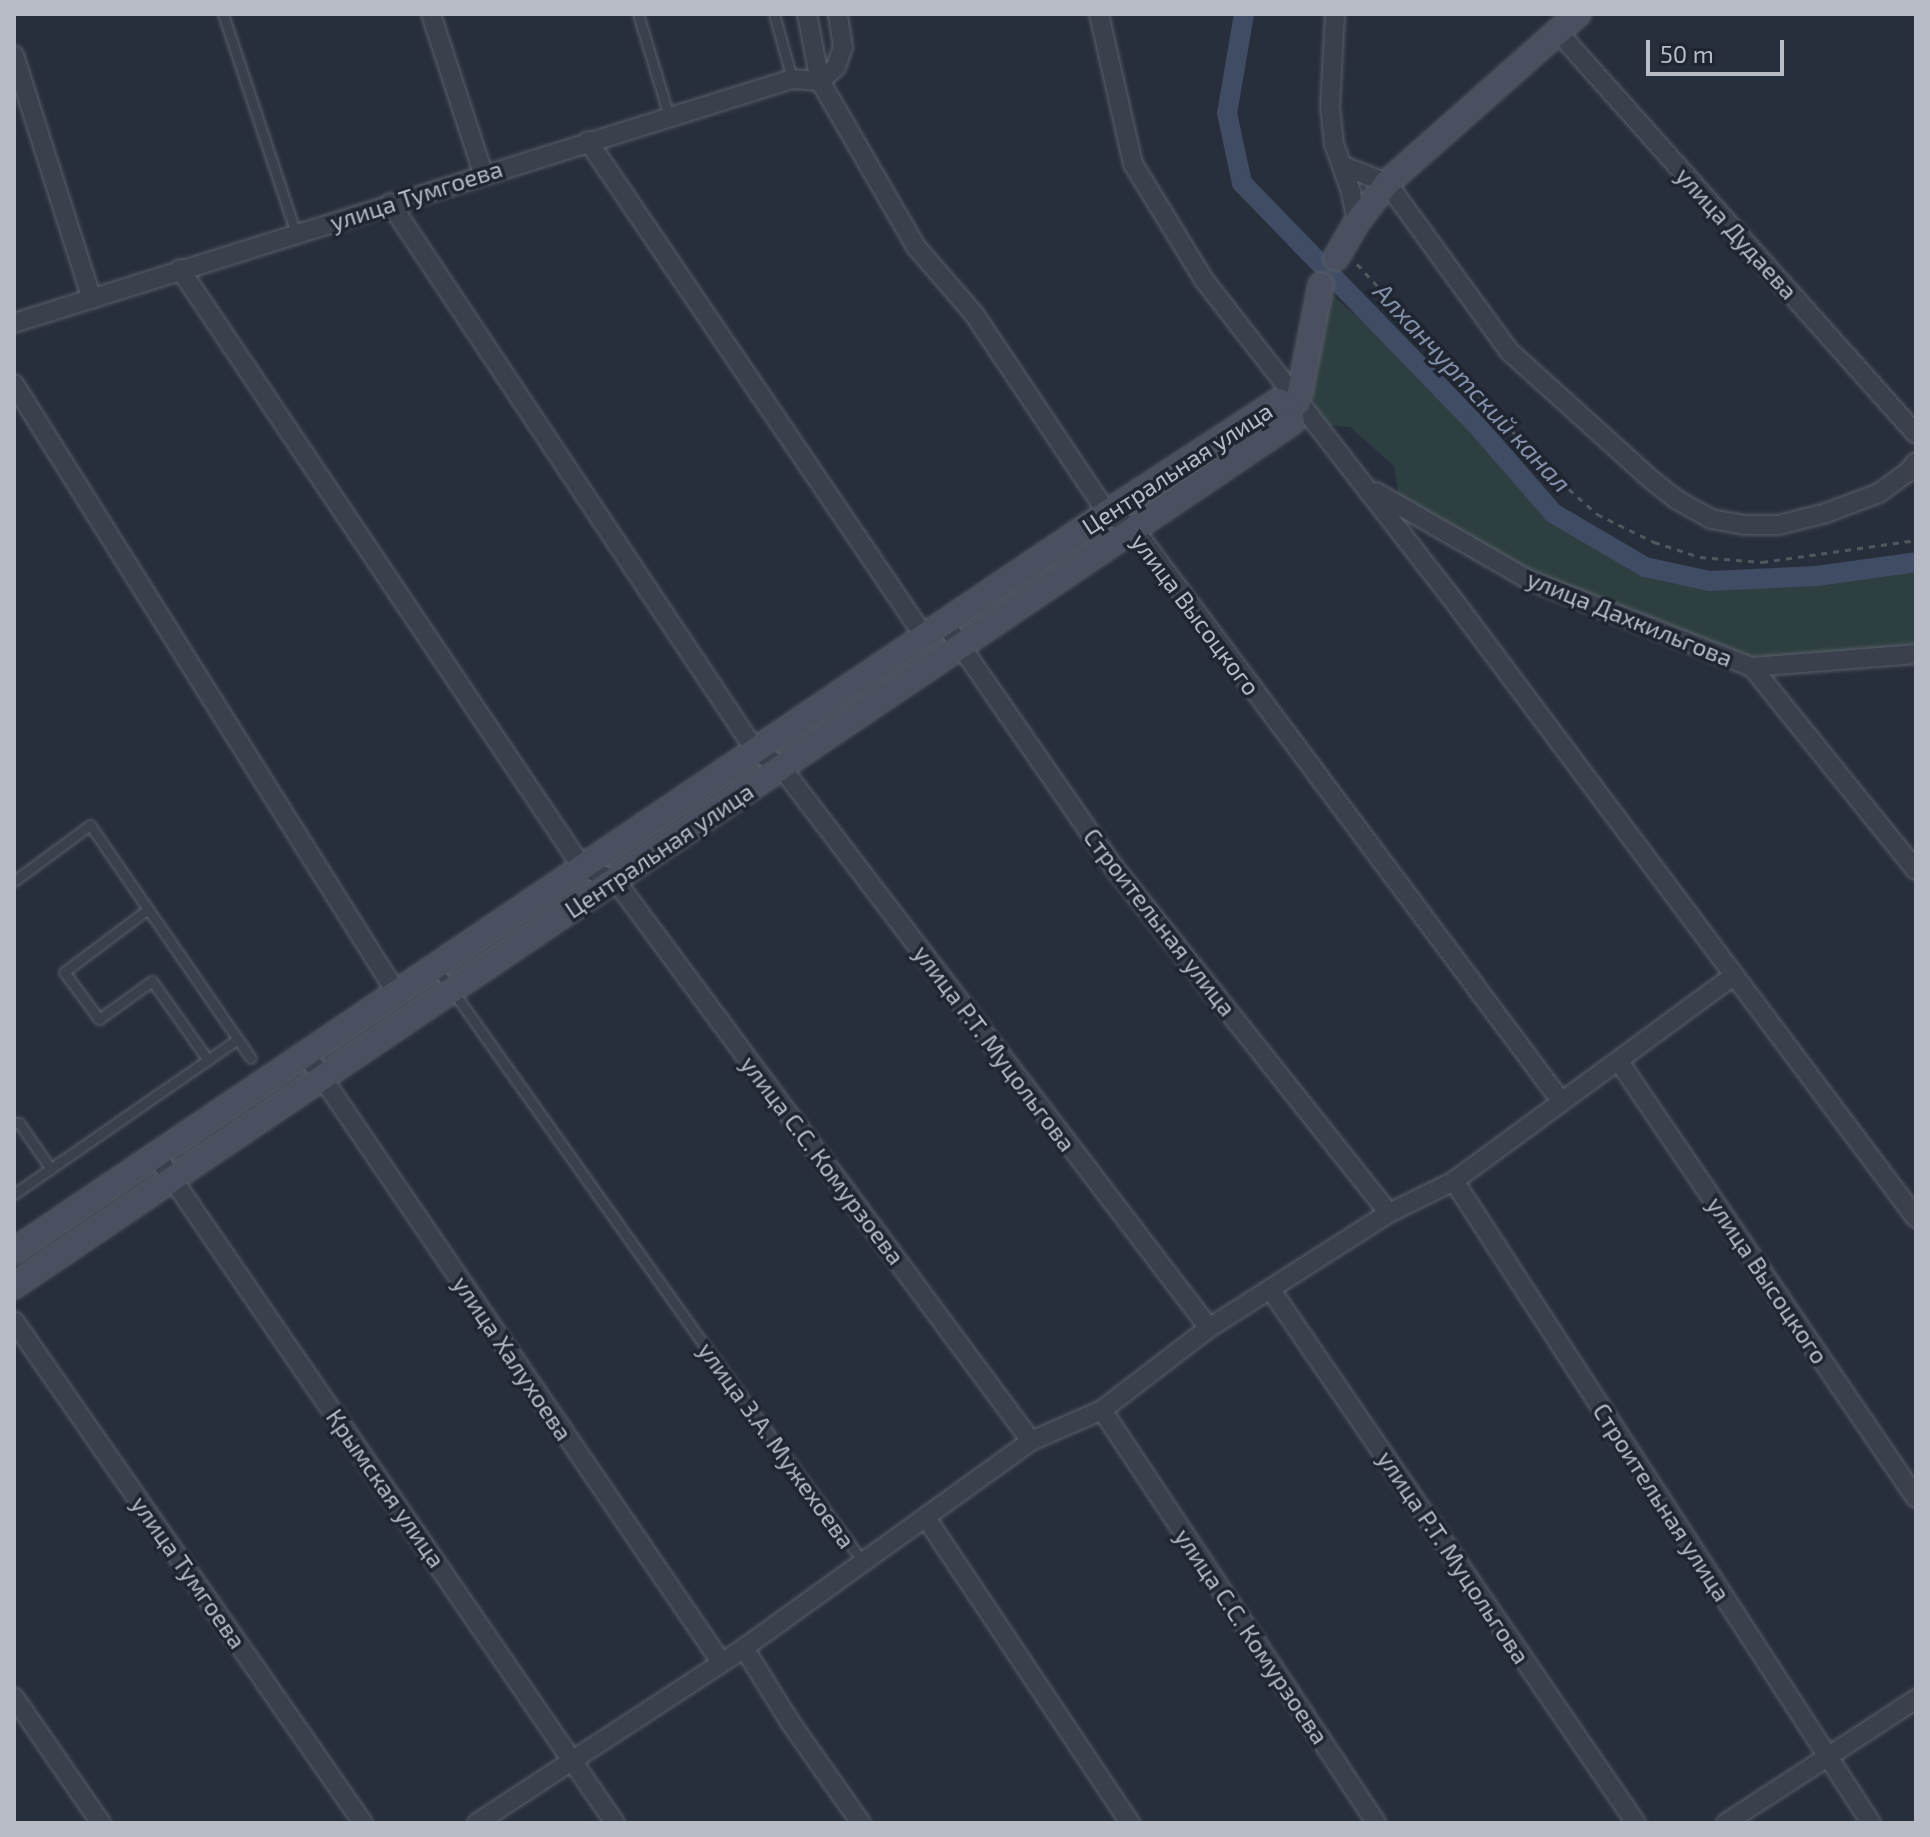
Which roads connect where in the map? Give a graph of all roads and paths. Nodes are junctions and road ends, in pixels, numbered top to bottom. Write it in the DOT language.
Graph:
graph roads {
  1 [pos="223,14"];
  2 [pos="431,14"];
  3 [pos="638,14"];
  4 [pos="774,14"];
  5 [pos="807,14"];
  6 [pos="838,14"];
  7 [pos="1099,14"];
  8 [pos="1335,14"];
  9 [pos="1578,14"];
  10 [pos="1558,32"];
  11 [pos="14,55"];
  12 [pos="792,79"];
  13 [pos="820,81"];
  14 [pos="669,116"];
  15 [pos="588,141"];
  16 [pos="1343,166"];
  17 [pos="483,173"];
  18 [pos="1387,183"];
  19 [pos="390,203"];
  20 [pos="1357,222"];
  21 [pos="296,234"];
  22 [pos="1336,258"];
  23 [pos="180,269"];
  24 [pos="1321,285"];
  25 [pos="92,299"];
  26 [pos="14,323"];
  27 [pos="14,384"];
  28 [pos="1294,406"];
  29 [pos="1916,434"];
  30 [pos="1916,462"];
  31 [pos="1366,486"];
  32 [pos="1107,513"];
  33 [pos="1134,529"];
  34 [pos="944,622"];
  35 [pos="924,636"];
  36 [pos="961,646"];
  37 [pos="1916,654"];
  38 [pos="1752,667"];
  39 [pos="755,750"];
  40 [pos="781,767"];
  41 [pos="582,867"];
  42 [pos="1916,870"];
  43 [pos="615,880"];
  44 [pos="14,881"];
  45 [pos="148,909"];
  46 [pos="435,966"];
  47 [pos="1732,977"];
  48 [pos="452,990"];
  49 [pos="396,992"];
  50 [pos="238,1039"];
  51 [pos="306,1054"];
  52 [pos="251,1058"];
  53 [pos="208,1060"];
  54 [pos="1620,1063"];
  55 [pos="321,1078"];
  56 [pos="1561,1101"];
  57 [pos="14,1123"];
  58 [pos="156,1155"];
  59 [pos="51,1169"];
  60 [pos="172,1179"];
  61 [pos="1454,1181"];
  62 [pos="14,1194"];
  63 [pos="1389,1213"];
  64 [pos="1916,1218"];
  65 [pos="14,1251"];
  66 [pos="14,1286"];
  67 [pos="1271,1290"];
  68 [pos="14,1321"];
  69 [pos="1209,1328"];
  70 [pos="1102,1410"];
  71 [pos="1031,1441"];
  72 [pos="1916,1498"];
  73 [pos="926,1518"];
  74 [pos="863,1562"];
  75 [pos="744,1648"];
  76 [pos="721,1662"];
  77 [pos="14,1697"];
  78 [pos="1916,1699"];
  79 [pos="1829,1757"];
  80 [pos="574,1762"];
  81 [pos="101,1823"];
  82 [pos="363,1823"];
  83 [pos="477,1823"];
  84 [pos="615,1823"];
  85 [pos="861,1823"];
  86 [pos="1130,1823"];
  87 [pos="1376,1823"];
  88 [pos="1636,1823"];
  89 [pos="1726,1823"];
  90 [pos="1871,1823"];
  1 -- 21 [label="lane"];
  2 -- 17 [label="street"];
  3 -- 14 [label="lane"];
  4 -- 12 [label="lane"];
  5 -- 13 [label="street, улица Высоцкого"];
  6 -- 13 [label="street"];
  7 -- 28 [label="street"];
  8 -- 16 [label="street"];
  9 -- 10 [label="street"];
  10 -- 18 [label="street"];
  10 -- 29 [label="street, улица Дудаева"];
  11 -- 25 [label="street"];
  12 -- 13 [label="street, улица Тумгоева"];
  12 -- 14 [label="street, улица Тумгоева"];
  13 -- 32 [label="street, улица Высоцкого"];
  14 -- 15 [label="street, улица Тумгоева"];
  15 -- 17 [label="street, улица Тумгоева"];
  15 -- 35 [label="street"];
  16 -- 18 [label="street"];
  16 -- 20 [label="street"];
  17 -- 19 [label="street, улица Тумгоева"];
  18 -- 20 [label="street"];
  18 -- 30 [label="street"];
  19 -- 21 [label="street, улица Тумгоева"];
  19 -- 39 [label="street"];
  20 -- 22 [label="street"];
  21 -- 23 [label="street, улица Тумгоева"];
  23 -- 25 [label="street, улица Тумгоева"];
  23 -- 41 [label="street"];
  24 -- 28 [label="street"];
  25 -- 26 [label="street, улица Тумгоева"];
  27 -- 49 [label="street"];
  28 -- 31 [label="street"];
  28 -- 32 [label="street, Центральная улица"];
  28 -- 33 [label="street, Центральная улица"];
  31 -- 38 [label="street, улица Дахкильгова"];
  31 -- 47 [label="street"];
  32 -- 33 [label="street, улица Высоцкого"];
  32 -- 34 [label="street, Центральная улица"];
  33 -- 36 [label="street, Центральная улица"];
  33 -- 56 [label="street, улица Высоцкого"];
  34 -- 35 [label="street, Центральная улица"];
  34 -- 36 [label="street, Строительная улица"];
  35 -- 39 [label="street, Центральная улица"];
  36 -- 40 [label="street, Центральная улица"];
  36 -- 63 [label="street, Строительная улица"];
  37 -- 38 [label="street"];
  38 -- 42 [label="street, улица Дахкильгова"];
  39 -- 40 [label="street, улица Р.Т. Муцольгова"];
  39 -- 41 [label="street, Центральная улица"];
  40 -- 43 [label="street, Центральная улица"];
  40 -- 69 [label="street, улица Р.Т. Муцольгова"];
  41 -- 43 [label="street"];
  41 -- 46 [label="street, Центральная улица"];
  43 -- 48 [label="street, Центральная улица"];
  43 -- 71 [label="street, улица С.С. Комурзоева"];
  44 -- 45 [label="lane"];
  45 -- 50 [label="lane"];
  45 -- 53 [label="lane"];
  46 -- 48 [label="lane, улица З.А. Мужехоева"];
  46 -- 49 [label="street, Центральная улица"];
  47 -- 54 [label="street, улица З.А. Мужехоева"];
  47 -- 64 [label="street"];
  48 -- 55 [label="street, Центральная улица"];
  48 -- 74 [label="lane, улица З.А. Мужехоева"];
  49 -- 51 [label="street, Центральная улица"];
  50 -- 52 [label="lane"];
  50 -- 53 [label="lane"];
  51 -- 55 [label="street, улица Халухоева"];
  51 -- 58 [label="street, Центральная улица"];
  53 -- 59 [label="lane"];
  54 -- 56 [label="street, улица З.А. Мужехоева"];
  54 -- 72 [label="street, улица Высоцкого"];
  55 -- 60 [label="street, Центральная улица"];
  55 -- 76 [label="street, улица Халухоева"];
  56 -- 61 [label="street, улица З.А. Мужехоева"];
  57 -- 59 [label="lane"];
  58 -- 60 [label="street, Крымская улица"];
  58 -- 65 [label="street, Центральная улица"];
  59 -- 62 [label="lane"];
  60 -- 66 [label="street, Центральная улица"];
  60 -- 80 [label="street, Крымская улица"];
  61 -- 63 [label="street, улица З.А. Мужехоева"];
  61 -- 79 [label="street, Строительная улица"];
  63 -- 67 [label="street, улица З.А. Мужехоева"];
  67 -- 69 [label="street, улица З.А. Мужехоева"];
  67 -- 88 [label="street, улица Р.Т. Муцольгова"];
  68 -- 82 [label="street, улица Тумгоева"];
  69 -- 70 [label="street, улица З.А. Мужехоева"];
  70 -- 71 [label="street, улица З.А. Мужехоева"];
  70 -- 87 [label="street, улица С.С. Комурзоева"];
  71 -- 73 [label="street, улица З.А. Мужехоева"];
  73 -- 74 [label="street, улица З.А. Мужехоева"];
  73 -- 86 [label="street"];
  74 -- 75 [label="street"];
  75 -- 76 [label="street"];
  75 -- 85 [label="street"];
  76 -- 80 [label="street"];
  77 -- 81 [label="street"];
  78 -- 79 [label="street"];
  79 -- 89 [label="street"];
  79 -- 90 [label="street, Строительная улица"];
  80 -- 83 [label="street"];
  80 -- 84 [label="street, Крымская улица"];
}
